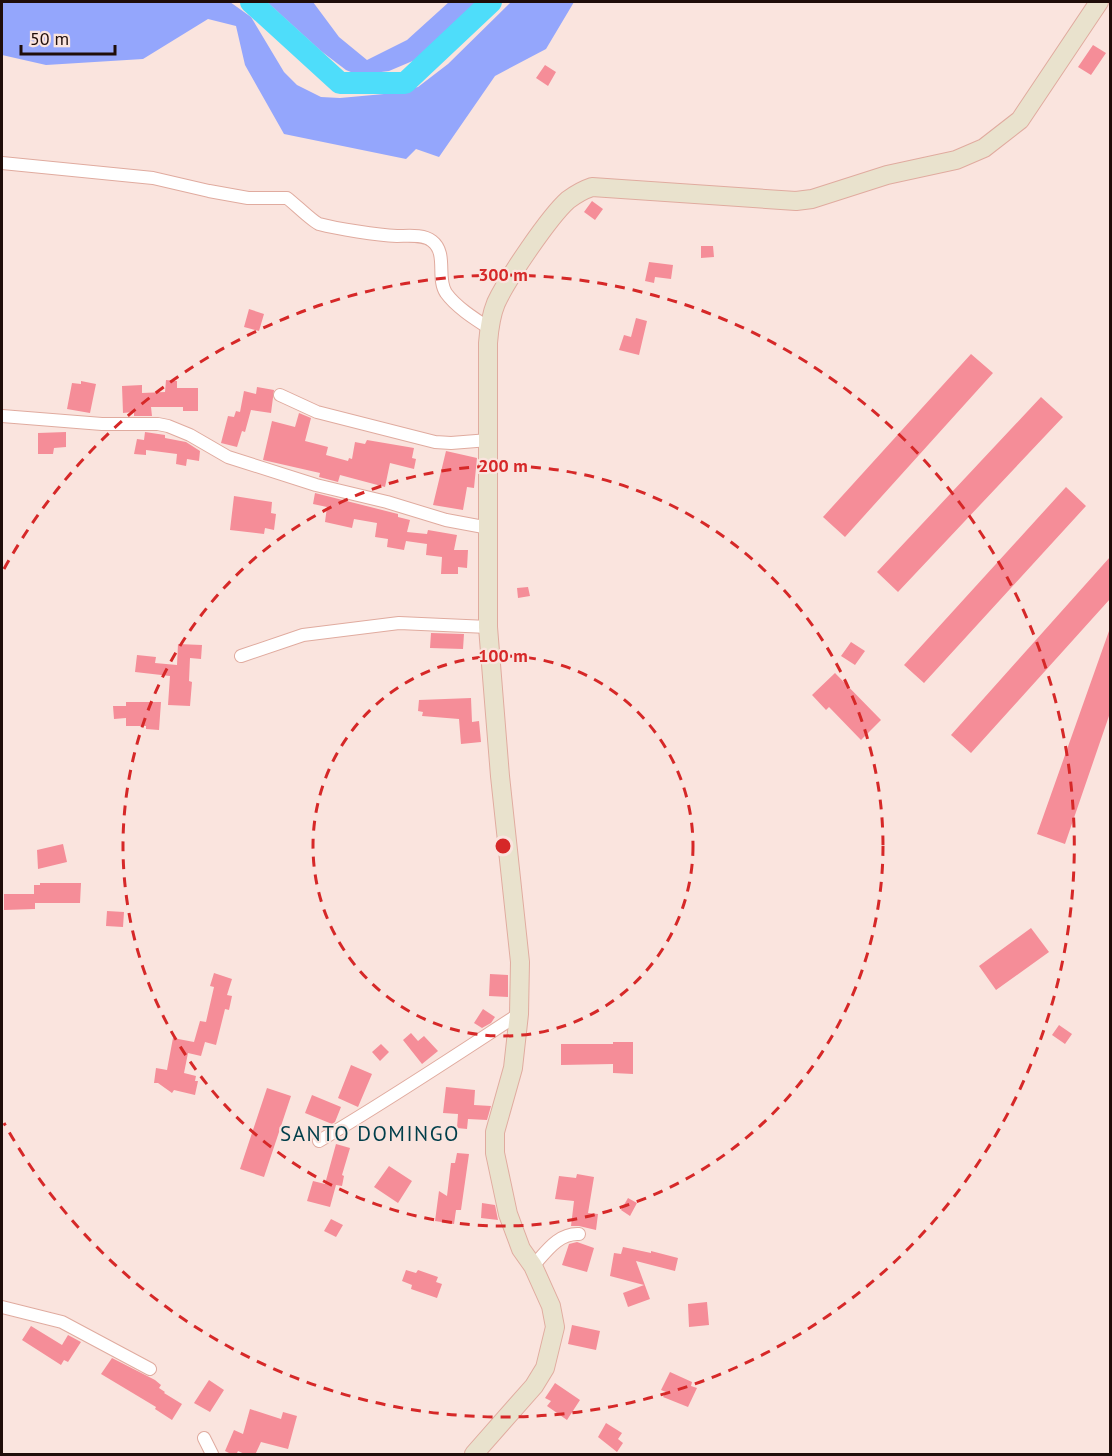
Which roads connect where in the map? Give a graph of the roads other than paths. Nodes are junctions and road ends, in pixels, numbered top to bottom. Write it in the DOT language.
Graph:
graph roads {
  1 [pos="1099,2"];
  2 [pos="2,163"];
  3 [pos="489,327"];
  4 [pos="280,395"];
  5 [pos="2,416"];
  6 [pos="489,440"];
  7 [pos="489,528"];
  8 [pos="488,627"];
  9 [pos="241,656"];
  10 [pos="519,1014"];
  11 [pos="319,1141"];
  12 [pos="579,1234"];
  13 [pos="532,1266"];
  14 [pos="2,1307"];
  15 [pos="150,1369"];
  16 [pos="204,1438"];
  17 [pos="212,1455"];
  18 [pos="474,1455"];
  1 -- 3 [label="street"];
  2 -- 3 [label="street"];
  3 -- 6 [label="street"];
  4 -- 6 [label="street"];
  5 -- 7 [label="street"];
  6 -- 7 [label="street"];
  7 -- 8 [label="street"];
  8 -- 9 [label="street"];
  8 -- 10 [label="street"];
  10 -- 11 [label="street"];
  10 -- 13 [label="street"];
  12 -- 13 [label="street"];
  13 -- 18 [label="street"];
  14 -- 15 [label="street"];
  16 -- 17 [label="street"];
}
